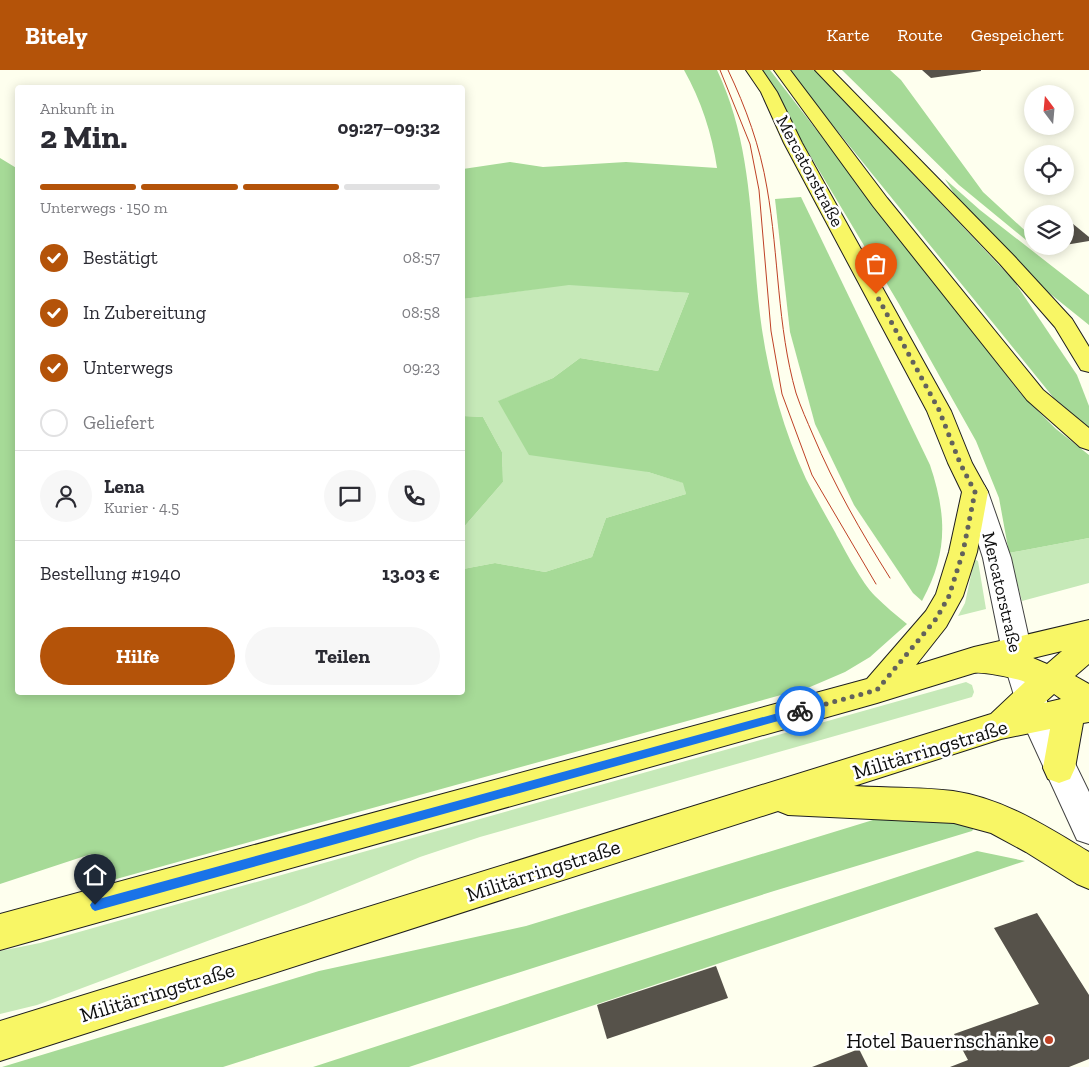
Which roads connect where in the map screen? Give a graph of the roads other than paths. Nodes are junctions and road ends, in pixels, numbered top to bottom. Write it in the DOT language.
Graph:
graph roads {
  1 [pos="754,70"];
  2 [pos="782,70"];
  3 [pos="823,70"];
  4 [pos="1064,324"];
  5 [pos="1089,340"];
  6 [pos="1089,364"];
  7 [pos="1089,441"];
  8 [pos="975,492"];
  9 [pos="1089,632"];
  10 [pos="1089,646"];
  11 [pos="1018,658"];
  12 [pos="877,690"];
  13 [pos="1039,698"];
  14 [pos="1083,700"];
  15 [pos="1059,768"];
  16 [pos="769,798"];
  17 [pos="1089,828"];
  18 [pos="1089,872"];
  19 [pos="0,932"];
  20 [pos="0,1041"];
  1 -- 8 [label="main road, Mercatorstraße"];
  2 -- 7 [label="main road"];
  3 -- 4 [label="main road"];
  4 -- 5 [label="main road"];
  4 -- 6 [label="main road"];
  8 -- 11 [label="street, Mercatorstraße"];
  8 -- 12 [label="main road"];
  9 -- 11 [label="main road"];
  10 -- 13 [label="main road"];
  11 -- 12 [label="main road"];
  11 -- 13 [label="street, Mercatorstraße"];
  12 -- 19 [label="main road"];
  13 -- 14 [label="main road, Militärringstraße"];
  13 -- 14 [label="main road"];
  13 -- 15 [label="street, Mercatorstraße"];
  13 -- 16 [label="main road, Militärringstraße"];
  14 -- 15 [label="main road"];
  15 -- 17 [label="street, Mercatorstraße"];
  16 -- 18 [label="main road"];
  16 -- 20 [label="main road, Militärringstraße"];
}
